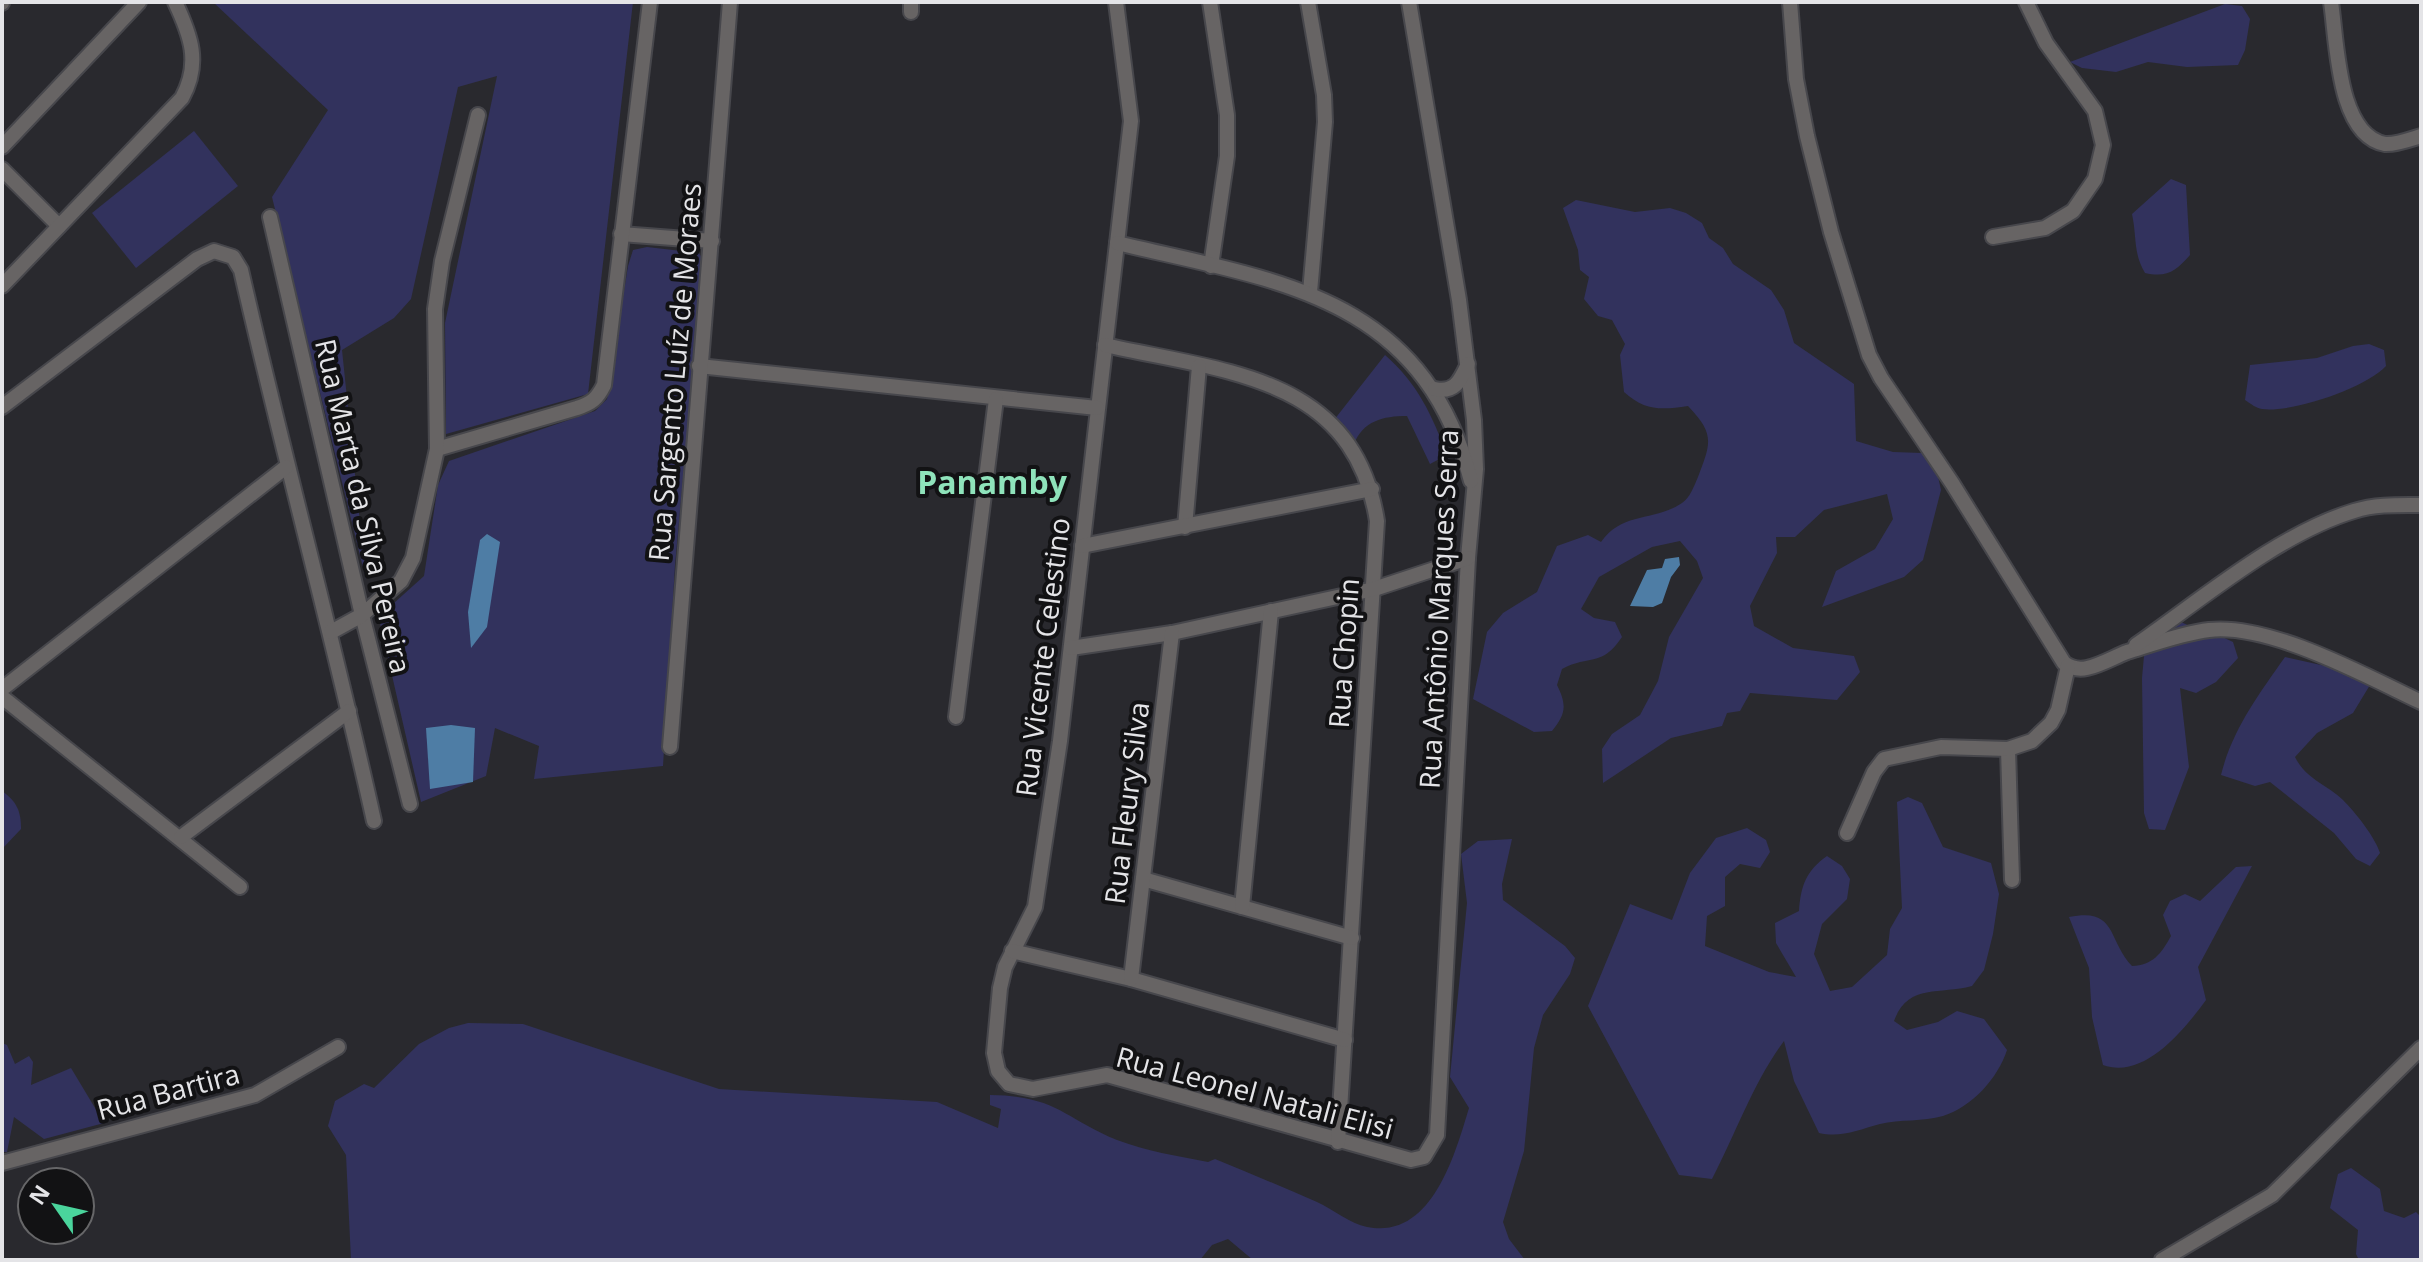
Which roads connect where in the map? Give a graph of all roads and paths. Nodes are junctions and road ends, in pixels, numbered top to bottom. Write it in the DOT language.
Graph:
graph roads {
  1 [pos="139,2"];
  2 [pos="175,2"];
  3 [pos="650,2"];
  4 [pos="730,2"];
  5 [pos="1116,2"];
  6 [pos="1210,2"];
  7 [pos="1308,2"];
  8 [pos="1409,2"];
  9 [pos="1790,2"];
  10 [pos="2029,2"];
  11 [pos="2331,2"];
  12 [pos="478,115"];
  13 [pos="2421,136"];
  14 [pos="2,147"];
  15 [pos="2,169"];
  16 [pos="270,218"];
  17 [pos="59,226"];
  18 [pos="621,234"];
  19 [pos="1993,237"];
  20 [pos="712,241"];
  21 [pos="1117,243"];
  22 [pos="1211,266"];
  23 [pos="2,286"];
  24 [pos="1310,292"];
  25 [pos="1105,345"];
  26 [pos="1468,364"];
  27 [pos="699,366"];
  28 [pos="1199,366"];
  29 [pos="1435,389"];
  30 [pos="996,399"];
  31 [pos="2,407"];
  32 [pos="1097,408"];
  33 [pos="437,449"];
  34 [pos="286,467"];
  35 [pos="1372,489"];
  36 [pos="1474,493"];
  37 [pos="2421,505"];
  38 [pos="1185,527"];
  39 [pos="1082,546"];
  40 [pos="1468,558"];
  41 [pos="1374,589"];
  42 [pos="1271,611"];
  43 [pos="362,615"];
  44 [pos="331,632"];
  45 [pos="1172,633"];
  46 [pos="1071,648"];
  47 [pos="2126,652"];
  48 [pos="2068,666"];
  49 [pos="2,689"];
  50 [pos="2,697"];
  51 [pos="2421,702"];
  52 [pos="349,711"];
  53 [pos="956,717"];
  54 [pos="670,747"];
  55 [pos="2008,749"];
  56 [pos="410,804"];
  57 [pos="374,821"];
  58 [pos="1847,833"];
  59 [pos="181,837"];
  60 [pos="1143,879"];
  61 [pos="2012,880"];
  62 [pos="240,887"];
  63 [pos="1242,907"];
  64 [pos="1352,938"];
  65 [pos="1012,951"];
  66 [pos="1131,979"];
  67 [pos="1345,1040"];
  68 [pos="338,1047"];
  69 [pos="2421,1048"];
  70 [pos="998,1071"];
  71 [pos="1338,1142"];
  72 [pos="1411,1160"];
  73 [pos="2,1163"];
  74 [pos="2162,1260"];
  1 -- 14 [label="street"];
  2 -- 17 [label="street"];
  3 -- 18 [label="street"];
  4 -- 20 [label="street, Rua Sargento Luíz de Moraes"];
  5 -- 21 [label="street, Rua Vicente Celestino"];
  6 -- 22 [label="street"];
  7 -- 24 [label="street"];
  8 -- 26 [label="street, Rua Antônio Marques Serra"];
  9 -- 48 [label="street"];
  10 -- 19 [label="street"];
  11 -- 13 [label="street"];
  12 -- 33 [label="street"];
  15 -- 17 [label="street"];
  16 -- 43 [label="street, Rua Marta da Silva Pereira"];
  17 -- 23 [label="street"];
  18 -- 20 [label="street"];
  18 -- 33 [label="street"];
  20 -- 27 [label="street, Rua Sargento Luíz de Moraes"];
  21 -- 22 [label="street"];
  21 -- 25 [label="street, Rua Vicente Celestino"];
  22 -- 24 [label="street"];
  24 -- 29 [label="street"];
  25 -- 28 [label="street, Rua Chopin"];
  25 -- 32 [label="street, Rua Vicente Celestino"];
  26 -- 29 [label="street"];
  26 -- 36 [label="street, Rua Antônio Marques Serra"];
  27 -- 30 [label="street"];
  27 -- 54 [label="street, Rua Sargento Luíz de Moraes"];
  28 -- 35 [label="street, Rua Chopin"];
  28 -- 38 [label="street"];
  29 -- 36 [label="street"];
  30 -- 32 [label="street"];
  30 -- 53 [label="street"];
  31 -- 34 [label="street"];
  32 -- 39 [label="street, Rua Vicente Celestino"];
  33 -- 43 [label="street"];
  34 -- 44 [label="street"];
  34 -- 49 [label="street"];
  35 -- 38 [label="street"];
  35 -- 41 [label="street, Rua Chopin"];
  36 -- 40 [label="street, Rua Antônio Marques Serra"];
  37 -- 47 [label="street"];
  38 -- 39 [label="street"];
  39 -- 46 [label="street, Rua Vicente Celestino"];
  40 -- 41 [label="street"];
  40 -- 72 [label="street, Rua Antônio Marques Serra"];
  41 -- 42 [label="street"];
  41 -- 64 [label="street, Rua Chopin"];
  42 -- 45 [label="street"];
  42 -- 63 [label="street"];
  43 -- 44 [label="street"];
  43 -- 56 [label="street, Rua Marta da Silva Pereira"];
  44 -- 52 [label="street"];
  45 -- 46 [label="street"];
  45 -- 60 [label="street, Rua Fleury Silva"];
  46 -- 65 [label="street, Rua Vicente Celestino"];
  47 -- 48 [label="street"];
  47 -- 51 [label="street"];
  48 -- 55 [label="street"];
  50 -- 59 [label="street"];
  52 -- 57 [label="street"];
  52 -- 59 [label="street"];
  55 -- 58 [label="street"];
  55 -- 61 [label="street"];
  59 -- 62 [label="street"];
  60 -- 63 [label="street"];
  60 -- 66 [label="street, Rua Fleury Silva"];
  63 -- 64 [label="street"];
  64 -- 67 [label="street, Rua Chopin"];
  65 -- 66 [label="street"];
  65 -- 70 [label="street, Rua Vicente Celestino"];
  66 -- 67 [label="street"];
  67 -- 71 [label="street, Rua Chopin"];
  68 -- 73 [label="street, Rua Bartira"];
  69 -- 74 [label="street"];
  70 -- 71 [label="street, Rua Leonel Natali Elisi"];
  71 -- 72 [label="street, Rua Leonel Natali Elisi"];
}
